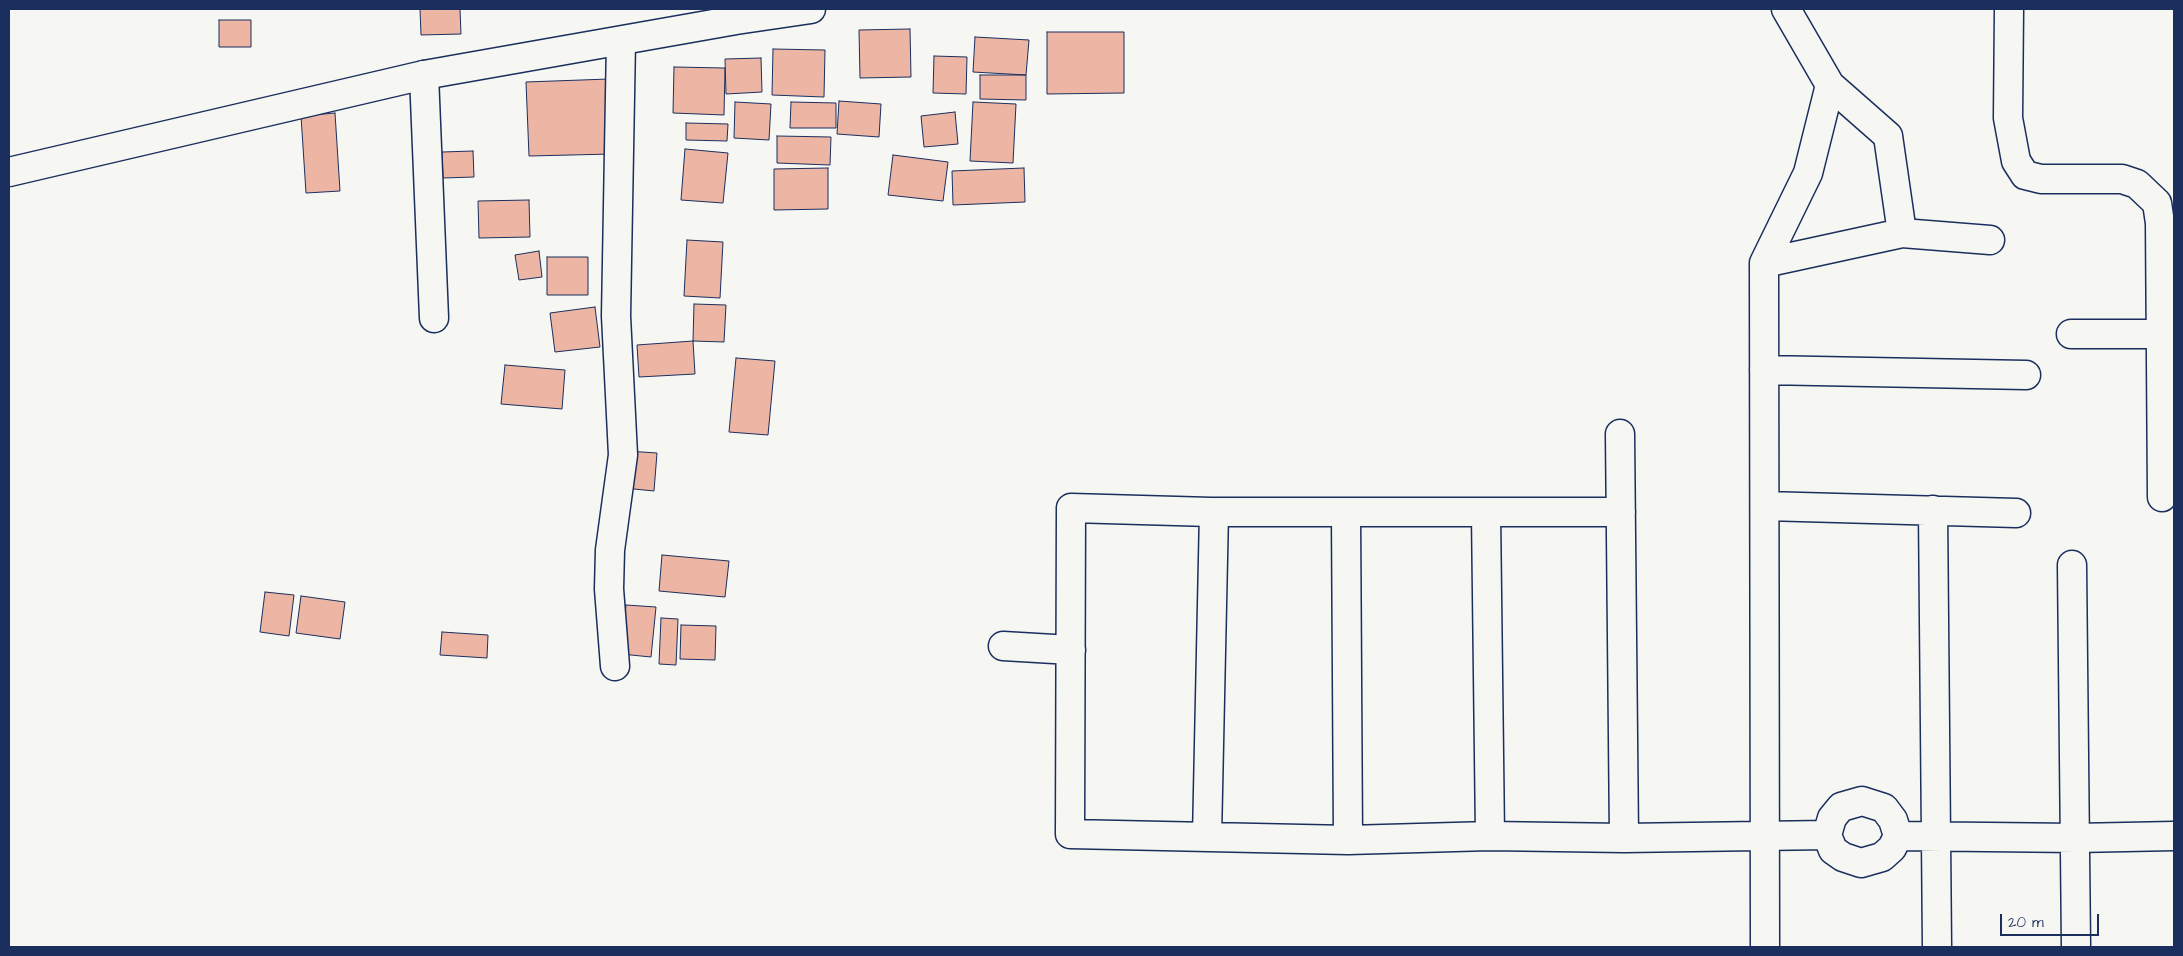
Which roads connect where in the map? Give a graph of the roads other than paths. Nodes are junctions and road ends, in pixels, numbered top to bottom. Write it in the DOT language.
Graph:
graph roads {
  1 [pos="811,9"];
  2 [pos="1786,9"];
  3 [pos="2009,9"];
  4 [pos="621,41"];
  5 [pos="424,75"];
  6 [pos="1830,85"];
  7 [pos="9,172"];
  8 [pos="2166,203"];
  9 [pos="1902,233"];
  10 [pos="1990,240"];
  11 [pos="1764,263"];
  12 [pos="434,318"];
  13 [pos="2071,334"];
  14 [pos="2160,334"];
  15 [pos="1764,370"];
  16 [pos="2026,375"];
  17 [pos="1620,434"];
  18 [pos="2162,497"];
  19 [pos="1765,506"];
  20 [pos="1933,510"];
  21 [pos="1214,512"];
  22 [pos="1621,512"];
  23 [pos="1486,513"];
  24 [pos="2016,513"];
  25 [pos="1346,514"];
  26 [pos="2072,565"];
  27 [pos="1003,646"];
  28 [pos="1071,650"];
  29 [pos="615,666"];
  30 [pos="1826,835"];
  31 [pos="1490,836"];
  32 [pos="1898,836"];
  33 [pos="2174,836"];
  34 [pos="1206,837"];
  35 [pos="1765,837"];
  36 [pos="1934,837"];
  37 [pos="1624,838"];
  38 [pos="2076,838"];
  39 [pos="1348,840"];
  40 [pos="1765,947"];
  41 [pos="1937,947"];
  42 [pos="2076,947"];
  1 -- 4 [label="street"];
  2 -- 6 [label="street"];
  3 -- 8 [label="street"];
  4 -- 5 [label="street"];
  4 -- 29 [label="street"];
  5 -- 7 [label="street"];
  5 -- 12 [label="street"];
  6 -- 9 [label="street"];
  6 -- 11 [label="street"];
  8 -- 14 [label="street"];
  9 -- 10 [label="street"];
  9 -- 11 [label="street"];
  11 -- 15 [label="street"];
  13 -- 14 [label="street"];
  14 -- 18 [label="street"];
  15 -- 16 [label="street"];
  15 -- 19 [label="street"];
  17 -- 22 [label="street"];
  19 -- 20 [label="street"];
  19 -- 35 [label="street"];
  20 -- 24 [label="street"];
  20 -- 36 [label="street"];
  21 -- 25 [label="street"];
  21 -- 28 [label="street"];
  21 -- 34 [label="street"];
  22 -- 23 [label="street"];
  22 -- 37 [label="street"];
  23 -- 25 [label="street"];
  23 -- 31 [label="street"];
  25 -- 39 [label="street"];
  26 -- 38 [label="street"];
  27 -- 28 [label="street"];
  28 -- 34 [label="street"];
  30 -- 32 [label="street"];
  30 -- 32 [label="street"];
  30 -- 35 [label="street"];
  31 -- 37 [label="street"];
  31 -- 39 [label="street"];
  32 -- 36 [label="street"];
  33 -- 38 [label="street"];
  34 -- 39 [label="street"];
  35 -- 37 [label="street"];
  35 -- 40 [label="street"];
  36 -- 38 [label="street"];
  36 -- 41 [label="street"];
  38 -- 42 [label="street"];
}
